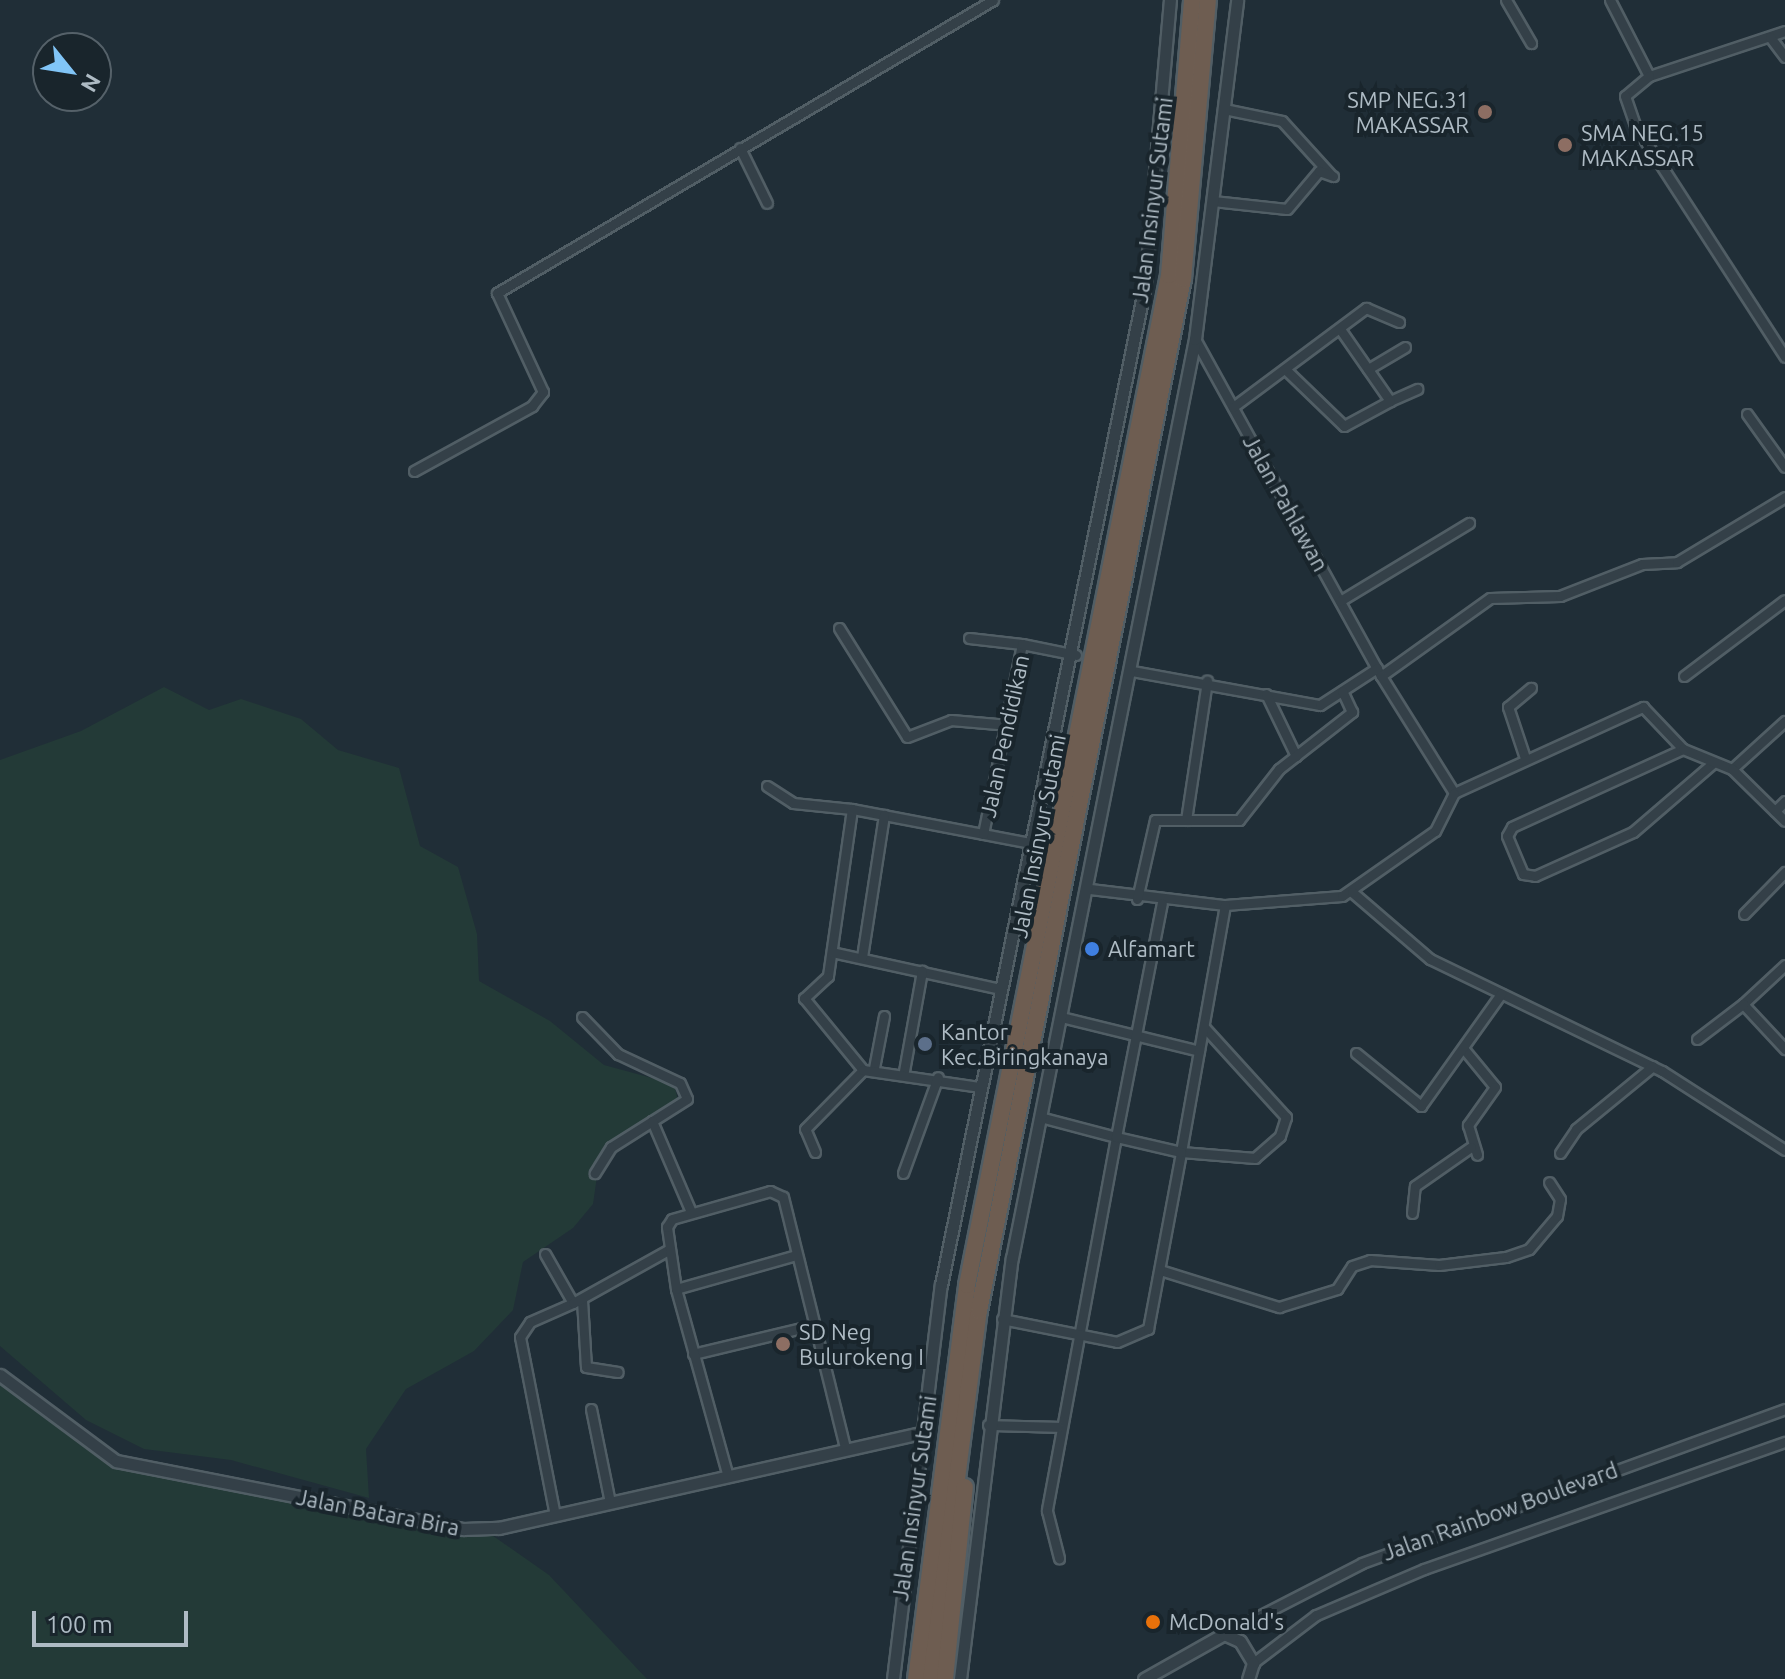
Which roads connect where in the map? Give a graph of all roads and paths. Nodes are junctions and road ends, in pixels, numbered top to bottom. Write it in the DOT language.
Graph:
graph roads {
  1 [pos="993,0"];
  2 [pos="1170,0"];
  3 [pos="1192,0"];
  4 [pos="1208,0"];
  5 [pos="1237,0"];
  6 [pos="1506,0"];
  7 [pos="1610,0"];
  8 [pos="1785,31"];
  9 [pos="1770,37"];
  10 [pos="1531,43"];
  11 [pos="1785,57"];
  12 [pos="1649,76"];
  13 [pos="1224,109"];
  14 [pos="740,148"];
  15 [pos="1213,201"];
  16 [pos="767,203"];
  17 [pos="1399,322"];
  18 [pos="1340,329"];
  19 [pos="1195,339"];
  20 [pos="1405,347"];
  21 [pos="1785,357"];
  22 [pos="1285,369"];
  23 [pos="1368,369"];
  24 [pos="1417,389"];
  25 [pos="1390,401"];
  26 [pos="1233,407"];
  27 [pos="1747,414"];
  28 [pos="1785,467"];
  29 [pos="414,471"];
  30 [pos="1785,497"];
  31 [pos="1469,523"];
  32 [pos="1785,600"];
  33 [pos="1340,601"];
  34 [pos="839,628"];
  35 [pos="969,638"];
  36 [pos="1022,644"];
  37 [pos="1076,655"];
  38 [pos="1132,671"];
  39 [pos="1379,672"];
  40 [pos="1684,676"];
  41 [pos="1207,681"];
  42 [pos="1531,688"];
  43 [pos="1342,691"];
  44 [pos="1266,694"];
  45 [pos="1785,721"];
  46 [pos="1009,725"];
  47 [pos="1683,749"];
  48 [pos="1296,756"];
  49 [pos="1525,758"];
  50 [pos="1712,764"];
  51 [pos="1732,769"];
  52 [pos="767,786"];
  53 [pos="1454,793"];
  54 [pos="1785,801"];
  55 [pos="852,809"];
  56 [pos="1775,811"];
  57 [pos="884,815"];
  58 [pos="1186,820"];
  59 [pos="1785,821"];
  60 [pos="983,834"];
  61 [pos="1036,844"];
  62 [pos="1785,872"];
  63 [pos="1090,889"];
  64 [pos="1352,892"];
  65 [pos="1137,899"];
  66 [pos="1162,903"];
  67 [pos="1225,905"];
  68 [pos="1744,914"];
  69 [pos="832,952"];
  70 [pos="862,957"];
  71 [pos="1783,970"];
  72 [pos="922,971"];
  73 [pos="1000,989"];
  74 [pos="1501,994"];
  75 [pos="1743,1004"];
  76 [pos="884,1016"];
  77 [pos="582,1017"];
  78 [pos="1061,1017"];
  79 [pos="1204,1027"];
  80 [pos="1135,1037"];
  81 [pos="1697,1039"];
  82 [pos="1463,1048"];
  83 [pos="1785,1049"];
  84 [pos="1199,1051"];
  85 [pos="1356,1053"];
  86 [pos="1653,1066"];
  87 [pos="874,1068"];
  88 [pos="863,1070"];
  89 [pos="904,1071"];
  90 [pos="938,1077"];
  91 [pos="979,1087"];
  92 [pos="1040,1117"];
  93 [pos="652,1121"];
  94 [pos="1116,1137"];
  95 [pos="1785,1150"];
  96 [pos="815,1152"];
  97 [pos="1181,1152"];
  98 [pos="1560,1153"];
  99 [pos="595,1173"];
  100 [pos="903,1173"];
  101 [pos="1549,1182"];
  102 [pos="691,1212"];
  103 [pos="1412,1213"];
  104 [pos="670,1249"];
  105 [pos="545,1254"];
  106 [pos="796,1255"];
  107 [pos="1160,1270"];
  108 [pos="676,1289"];
  109 [pos="578,1301"];
  110 [pos="979,1311"];
  111 [pos="1002,1319"];
  112 [pos="814,1325"];
  113 [pos="1076,1334"];
  114 [pos="693,1354"];
  115 [pos="618,1372"];
  116 [pos="0,1375"];
  117 [pos="591,1409"];
  118 [pos="1785,1409"];
  119 [pos="988,1425"];
  120 [pos="1058,1427"];
  121 [pos="921,1433"];
  122 [pos="1785,1442"];
  123 [pos="845,1447"];
  124 [pos="727,1473"];
  125 [pos="610,1502"];
  126 [pos="555,1516"];
  127 [pos="1059,1558"];
  128 [pos="1224,1634"];
  129 [pos="1253,1663"];
  130 [pos="893,1679"];
  131 [pos="916,1679"];
  132 [pos="931,1679"];
  133 [pos="945,1679"];
  134 [pos="960,1679"];
  135 [pos="1144,1679"];
  136 [pos="1248,1679"];
  1 -- 14 [label="street"];
  2 -- 37 [label="street"];
  3 -- 131 [label="highway, Jalan Insinyur Sutami"];
  4 -- 110 [label="highway, Jalan Insinyur Sutami"];
  5 -- 13 [label="street"];
  6 -- 10 [label="street"];
  7 -- 12 [label="street"];
  8 -- 9 [label="street"];
  9 -- 11 [label="street"];
  9 -- 12 [label="street"];
  12 -- 21 [label="street"];
  13 -- 15 [label="street"];
  13 -- 15 [label="street"];
  14 -- 16 [label="street"];
  14 -- 29 [label="street"];
  15 -- 19 [label="street"];
  17 -- 18 [label="street"];
  18 -- 22 [label="street"];
  18 -- 23 [label="street"];
  19 -- 26 [label="street, Jalan Pahlawan"];
  19 -- 38 [label="street"];
  20 -- 23 [label="street"];
  22 -- 25 [label="street"];
  22 -- 26 [label="street"];
  23 -- 25 [label="street"];
  24 -- 25 [label="street"];
  26 -- 33 [label="street, Jalan Pahlawan"];
  27 -- 28 [label="street"];
  30 -- 39 [label="street"];
  31 -- 33 [label="street"];
  32 -- 40 [label="street"];
  33 -- 39 [label="street, Jalan Pahlawan"];
  34 -- 46 [label="street"];
  35 -- 36 [label="street"];
  36 -- 37 [label="street, Jalan Pendidikan"];
  36 -- 46 [label="street, Jalan Pendidikan"];
  37 -- 61 [label="street"];
  38 -- 41 [label="street"];
  38 -- 63 [label="street"];
  39 -- 43 [label="street"];
  39 -- 53 [label="street, Jalan Pahlawan"];
  41 -- 44 [label="street"];
  41 -- 58 [label="street"];
  42 -- 49 [label="street"];
  43 -- 44 [label="street"];
  43 -- 48 [label="street"];
  44 -- 48 [label="street"];
  45 -- 51 [label="street"];
  46 -- 60 [label="street, Jalan Pendidikan"];
  47 -- 49 [label="street"];
  47 -- 50 [label="street"];
  47 -- 50 [label="street"];
  48 -- 58 [label="street"];
  49 -- 53 [label="street"];
  50 -- 51 [label="street"];
  51 -- 56 [label="street"];
  52 -- 55 [label="street"];
  53 -- 64 [label="street"];
  54 -- 56 [label="street"];
  55 -- 57 [label="street"];
  55 -- 69 [label="street"];
  56 -- 59 [label="street"];
  57 -- 60 [label="street"];
  57 -- 70 [label="street"];
  58 -- 65 [label="street"];
  60 -- 61 [label="street"];
  61 -- 73 [label="street"];
  62 -- 68 [label="street"];
  63 -- 65 [label="street"];
  63 -- 78 [label="street"];
  64 -- 67 [label="street"];
  64 -- 74 [label="street"];
  65 -- 66 [label="street"];
  66 -- 67 [label="street"];
  66 -- 80 [label="street"];
  67 -- 79 [label="street"];
  69 -- 70 [label="street"];
  69 -- 88 [label="street"];
  70 -- 72 [label="street"];
  71 -- 75 [label="street"];
  72 -- 73 [label="street"];
  72 -- 89 [label="street"];
  73 -- 91 [label="street"];
  74 -- 82 [label="street"];
  74 -- 86 [label="street"];
  75 -- 81 [label="street"];
  75 -- 83 [label="street"];
  76 -- 87 [label="street"];
  77 -- 93 [label="street"];
  78 -- 80 [label="street"];
  78 -- 92 [label="street"];
  79 -- 84 [label="street"];
  79 -- 97 [label="street"];
  80 -- 84 [label="street"];
  80 -- 94 [label="street"];
  82 -- 85 [label="street"];
  82 -- 103 [label="street"];
  84 -- 97 [label="street"];
  86 -- 95 [label="street"];
  86 -- 98 [label="street"];
  87 -- 88 [label="street"];
  87 -- 89 [label="street"];
  88 -- 96 [label="street"];
  89 -- 90 [label="street"];
  90 -- 91 [label="street"];
  90 -- 100 [label="street"];
  91 -- 121 [label="street"];
  92 -- 94 [label="street"];
  92 -- 111 [label="street"];
  93 -- 99 [label="street"];
  93 -- 102 [label="street"];
  94 -- 97 [label="street"];
  94 -- 113 [label="street"];
  97 -- 107 [label="street"];
  101 -- 107 [label="street"];
  102 -- 104 [label="street"];
  102 -- 106 [label="street"];
  104 -- 108 [label="street"];
  104 -- 109 [label="street"];
  105 -- 109 [label="street"];
  106 -- 108 [label="street"];
  106 -- 112 [label="street"];
  107 -- 113 [label="street"];
  108 -- 114 [label="street"];
  109 -- 115 [label="street"];
  109 -- 126 [label="street"];
  110 -- 132 [label="highway, Jalan Insinyur Sutami"];
  110 -- 133 [label="highway"];
  111 -- 113 [label="street"];
  111 -- 119 [label="street"];
  112 -- 114 [label="street"];
  112 -- 123 [label="street"];
  113 -- 120 [label="street"];
  114 -- 124 [label="street"];
  116 -- 126 [label="street, Jalan Batara Bira"];
  117 -- 125 [label="street"];
  118 -- 128 [label="street, Jalan Rainbow Boulevard"];
  119 -- 120 [label="street"];
  119 -- 134 [label="street"];
  120 -- 127 [label="street"];
  121 -- 123 [label="street, Jalan Batara Bira"];
  121 -- 130 [label="street"];
  122 -- 129 [label="street, Jalan Rainbow Boulevard"];
  123 -- 124 [label="street, Jalan Batara Bira"];
  124 -- 125 [label="street, Jalan Batara Bira"];
  125 -- 126 [label="street, Jalan Batara Bira"];
  128 -- 129 [label="street"];
  128 -- 135 [label="street"];
  129 -- 136 [label="street"];
}
